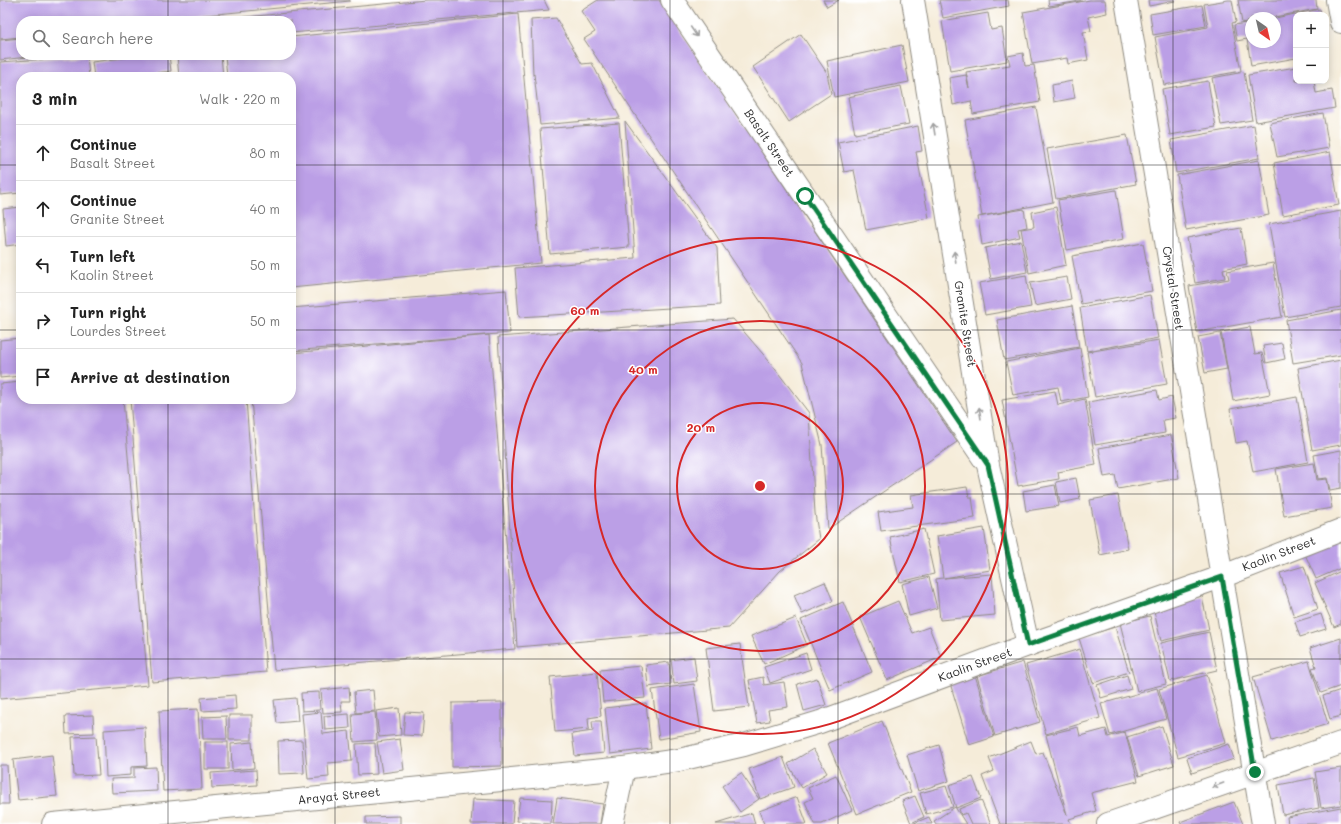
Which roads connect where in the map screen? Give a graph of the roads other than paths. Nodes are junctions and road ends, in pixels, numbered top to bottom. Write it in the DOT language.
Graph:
graph roads {
  1 [pos="672,0"];
  2 [pos="913,0"];
  3 [pos="1126,0"];
  4 [pos="1337,0"];
  5 [pos="1341,22"];
  6 [pos="988,465"];
  7 [pos="1341,530"];
  8 [pos="1222,577"];
  9 [pos="1028,645"];
  10 [pos="1341,743"];
  11 [pos="624,768"];
  12 [pos="1255,772"];
  13 [pos="53,824"];
  14 [pos="612,824"];
  15 [pos="1108,824"];
  16 [pos="1263,824"];
  1 -- 6 [label="street, Basalt Street, one-way"];
  6 -- 2 [label="street, Granite Street, one-way"];
  3 -- 8 [label="street, Crystal Street"];
  4 -- 5 [label="street"];
  6 -- 9 [label="street, Granite Street"];
  7 -- 8 [label="street, Kaolin Street"];
  8 -- 9 [label="street, Kaolin Street"];
  8 -- 12 [label="street, Crystal Street"];
  9 -- 11 [label="street, Kaolin Street"];
  10 -- 12 [label="street"];
  11 -- 13 [label="street, Arayat Street"];
  11 -- 14 [label="street"];
  12 -- 15 [label="street, one-way"];
  12 -- 16 [label="street, Crystal Street"];
}
